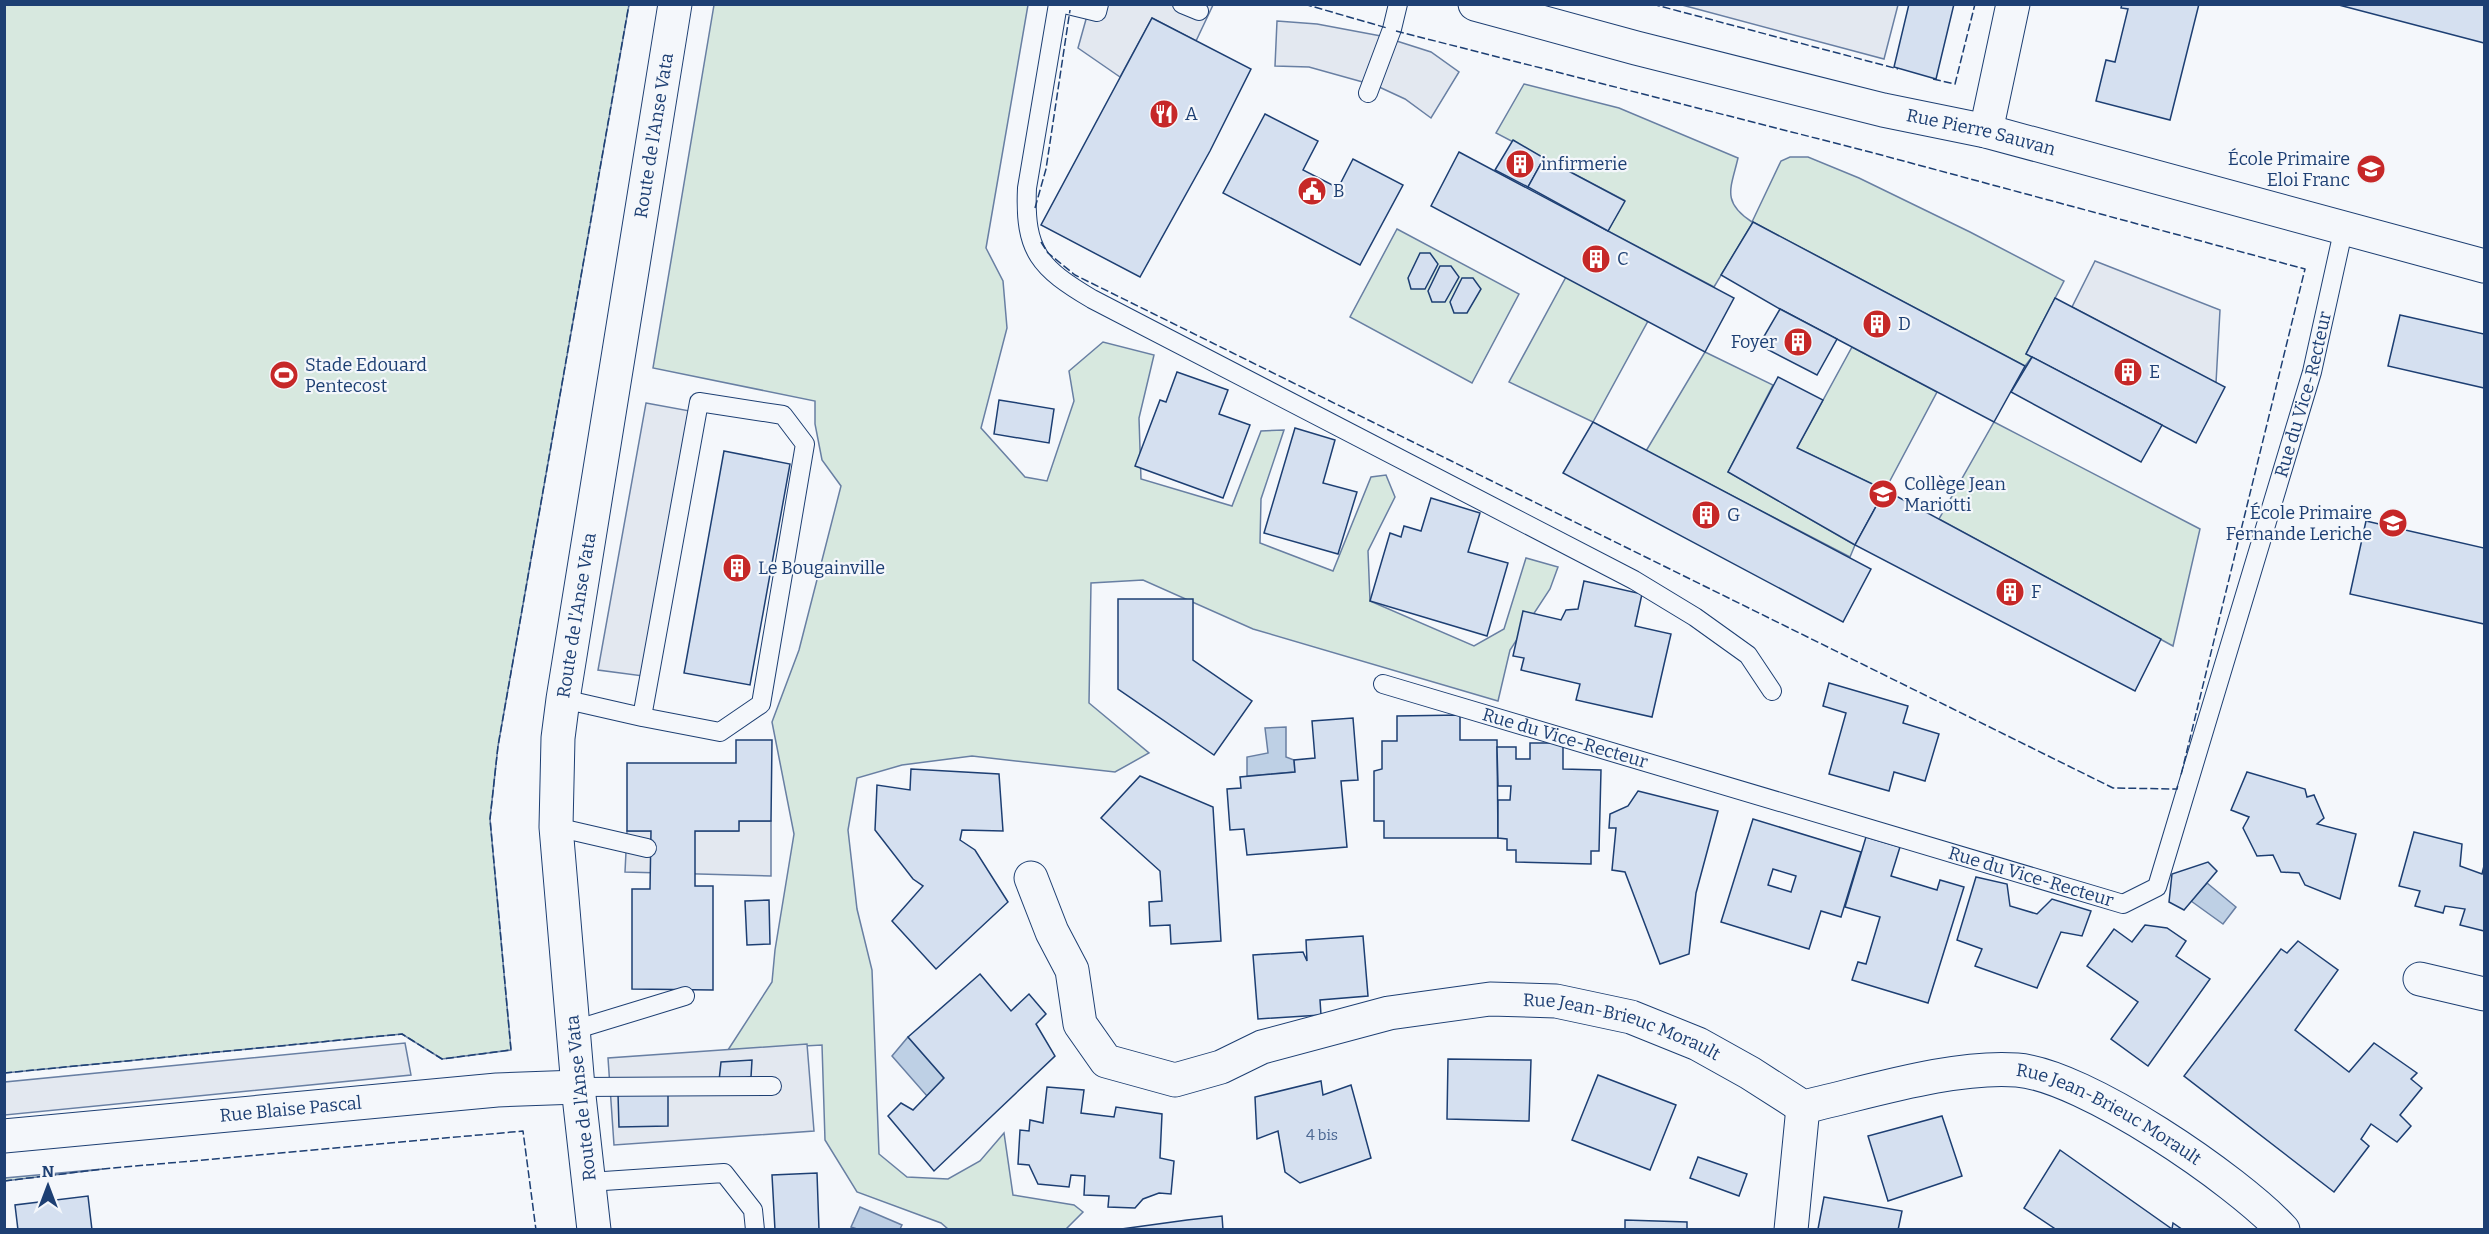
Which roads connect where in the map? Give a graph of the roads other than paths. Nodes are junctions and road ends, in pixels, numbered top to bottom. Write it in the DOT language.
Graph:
graph roads {
  1 [pos="675,4"];
  2 [pos="1058,4"];
  3 [pos="1064,4"];
  4 [pos="1099,4"];
  5 [pos="1398,4"];
  6 [pos="1475,4"];
  7 [pos="2013,4"];
  8 [pos="1527,11"];
  9 [pos="1368,93"];
  10 [pos="1986,131"];
  11 [pos="2344,227"];
  12 [pos="2484,266"];
  13 [pos="1383,684"];
  14 [pos="1772,691"];
  15 [pos="563,699"];
  16 [pos="642,717"];
  17 [pos="556,827"];
  18 [pos="647,848"];
  19 [pos="1031,878"];
  20 [pos="2420,979"];
  21 [pos="2484,994"];
  22 [pos="685,996"];
  23 [pos="574,1030"];
  24 [pos="772,1086"];
  25 [pos="578,1087"];
  26 [pos="1803,1107"];
  27 [pos="4,1136"];
  28 [pos="589,1182"];
  29 [pos="594,1230"];
  30 [pos="754,1230"];
  31 [pos="1791,1230"];
  32 [pos="2283,1230"];
  1 -- 15 [label="street, Route de l'Anse Vata"];
  2 -- 14 [label="lane"];
  3 -- 4 [label="lane"];
  5 -- 9 [label="lane"];
  6 -- 8 [label="street, Rue Pierre Sauvan"];
  7 -- 10 [label="street"];
  8 -- 10 [label="street, Rue Pierre Sauvan"];
  10 -- 11 [label="street, Rue Pierre Sauvan"];
  11 -- 12 [label="street, Rue Pierre Sauvan"];
  11 -- 13 [label="lane, Rue du Vice-Recteur"];
  15 -- 16 [label="lane"];
  15 -- 17 [label="street, Route de l'Anse Vata"];
  16 -- 16 [label="lane"];
  17 -- 18 [label="lane"];
  17 -- 23 [label="street, Route de l'Anse Vata"];
  19 -- 26 [label="street, Rue Jean-Brieuc Morault"];
  20 -- 21 [label="street"];
  22 -- 23 [label="lane"];
  23 -- 25 [label="street, Route de l'Anse Vata"];
  24 -- 25 [label="lane"];
  25 -- 27 [label="street, Rue Blaise Pascal"];
  25 -- 28 [label="street, Route de l'Anse Vata"];
  26 -- 31 [label="street"];
  26 -- 32 [label="street, Rue Jean-Brieuc Morault"];
  28 -- 29 [label="street, Route de l'Anse Vata"];
  28 -- 30 [label="lane"];
}
